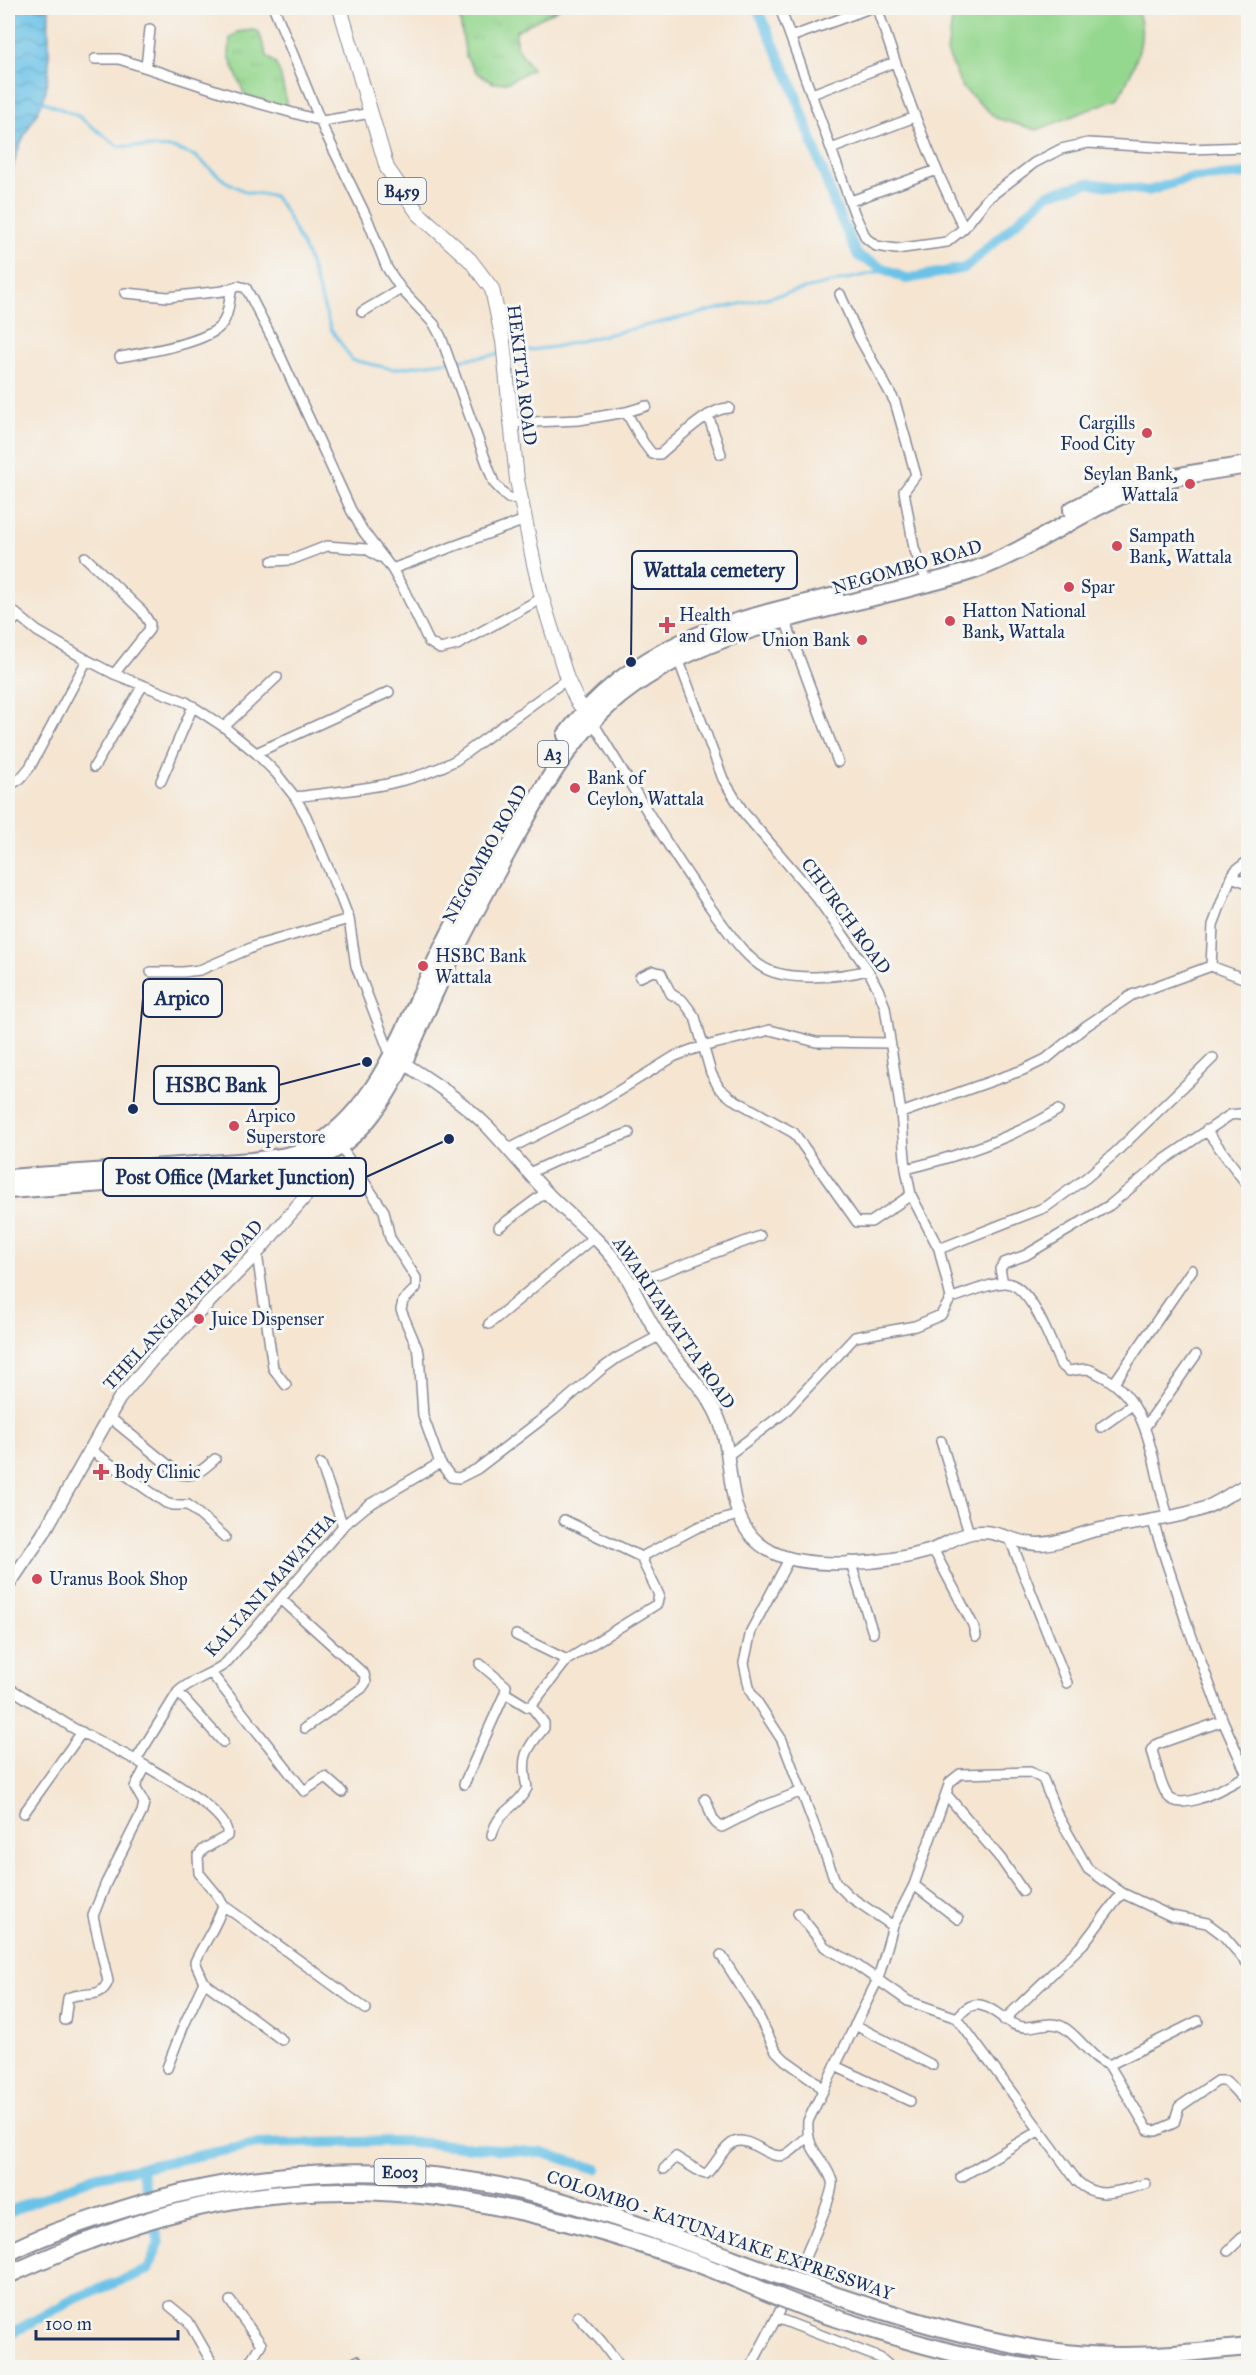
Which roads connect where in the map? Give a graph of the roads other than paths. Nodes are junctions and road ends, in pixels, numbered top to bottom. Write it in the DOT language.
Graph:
graph roads {
  1 [pos="274,8"];
  2 [pos="340,8"];
  3 [pos="780,8"];
  4 [pos="870,8"];
  5 [pos="877,8"];
  6 [pos="150,29"];
  7 [pos="791,38"];
  8 [pos="95,59"];
  9 [pos="895,62"];
  10 [pos="146,67"];
  11 [pos="812,94"];
  12 [pos="372,113"];
  13 [pos="915,117"];
  14 [pos="322,121"];
  15 [pos="1248,147"];
  16 [pos="831,149"];
  17 [pos="936,170"];
  18 [pos="851,201"];
  19 [pos="964,228"];
  20 [pos="232,288"];
  21 [pos="401,289"];
  22 [pos="125,293"];
  23 [pos="840,294"];
  24 [pos="362,312"];
  25 [pos="120,357"];
  26 [pos="646,406"];
  27 [pos="729,408"];
  28 [pos="626,412"];
  29 [pos="708,415"];
  30 [pos="510,423"];
  31 [pos="721,454"];
  32 [pos="1248,456"];
  33 [pos="1248,465"];
  34 [pos="521,499"];
  35 [pos="525,520"];
  36 [pos="84,558"];
  37 [pos="384,559"];
  38 [pos="272,561"];
  39 [pos="392,569"];
  40 [pos="924,574"];
  41 [pos="542,598"];
  42 [pos="8,607"];
  43 [pos="784,615"];
  44 [pos="19,616"];
  45 [pos="8,625"];
  46 [pos="675,651"];
  47 [pos="87,660"];
  48 [pos="114,674"];
  49 [pos="277,677"];
  50 [pos="567,679"];
  51 [pos="142,685"];
  52 [pos="389,692"];
  53 [pos="193,706"];
  54 [pos="588,716"];
  55 [pos="224,727"];
  56 [pos="256,753"];
  57 [pos="838,762"];
  58 [pos="94,767"];
  59 [pos="160,782"];
  60 [pos="8,786"];
  61 [pos="295,797"];
  62 [pos="1248,861"];
  63 [pos="1231,878"];
  64 [pos="1248,883"];
  65 [pos="349,919"];
  66 [pos="1210,966"];
  67 [pos="868,970"];
  68 [pos="152,972"];
  69 [pos="640,977"];
  70 [pos="1248,980"];
  71 [pos="890,1043"];
  72 [pos="704,1047"];
  73 [pos="1213,1058"];
  74 [pos="397,1059"];
  75 [pos="1058,1110"];
  76 [pos="901,1113"];
  77 [pos="1248,1113"];
  78 [pos="1206,1130"];
  79 [pos="629,1132"];
  80 [pos="339,1146"];
  81 [pos="509,1149"];
  82 [pos="320,1151"];
  83 [pos="906,1169"];
  84 [pos="529,1173"];
  85 [pos="8,1178"];
  86 [pos="1248,1186"];
  87 [pos="8,1190"];
  88 [pos="546,1192"];
  89 [pos="911,1195"];
  90 [pos="499,1227"];
  91 [pos="760,1236"];
  92 [pos="594,1237"];
  93 [pos="939,1249"];
  94 [pos="257,1253"];
  95 [pos="1192,1270"];
  96 [pos="1003,1283"];
  97 [pos="631,1284"];
  98 [pos="951,1298"];
  99 [pos="489,1324"];
  100 [pos="659,1336"];
  101 [pos="1196,1355"];
  102 [pos="1114,1383"];
  103 [pos="286,1384"];
  104 [pos="1132,1405"];
  105 [pos="108,1416"];
  106 [pos="1101,1427"];
  107 [pos="1145,1427"];
  108 [pos="941,1441"];
  109 [pos="89,1449"];
  110 [pos="727,1456"];
  111 [pos="215,1459"];
  112 [pos="440,1463"];
  113 [pos="321,1464"];
  114 [pos="1248,1484"];
  115 [pos="738,1515"];
  116 [pos="1168,1516"];
  117 [pos="1152,1519"];
  118 [pos="564,1520"];
  119 [pos="343,1526"];
  120 [pos="969,1533"];
  121 [pos="225,1537"];
  122 [pos="1010,1539"];
  123 [pos="933,1549"];
  124 [pos="643,1558"];
  125 [pos="789,1559"];
  126 [pos="850,1562"];
  127 [pos="8,1586"];
  128 [pos="281,1599"];
  129 [pos="873,1633"];
  130 [pos="516,1635"];
  131 [pos="976,1636"];
  132 [pos="567,1660"];
  133 [pos="480,1664"];
  134 [pos="212,1674"];
  135 [pos="1067,1683"];
  136 [pos="8,1688"];
  137 [pos="178,1692"];
  138 [pos="505,1693"];
  139 [pos="531,1706"];
  140 [pos="1223,1721"];
  141 [pos="305,1728"];
  142 [pos="82,1732"];
  143 [pos="223,1742"];
  144 [pos="136,1760"];
  145 [pos="146,1766"];
  146 [pos="1248,1776"];
  147 [pos="464,1784"];
  148 [pos="802,1791"];
  149 [pos="342,1792"];
  150 [pos="946,1794"];
  151 [pos="705,1799"];
  152 [pos="24,1813"];
  153 [pos="492,1835"];
  154 [pos="914,1885"];
  155 [pos="1023,1891"];
  156 [pos="1122,1893"];
  157 [pos="223,1905"];
  158 [pos="798,1913"];
  159 [pos="958,1919"];
  160 [pos="893,1926"];
  161 [pos="1245,1952"];
  162 [pos="721,1955"];
  163 [pos="1248,1964"];
  164 [pos="878,1979"];
  165 [pos="204,1982"];
  166 [pos="366,2009"];
  167 [pos="957,2018"];
  168 [pos="65,2020"];
  169 [pos="1004,2020"];
  170 [pos="1198,2021"];
  171 [pos="855,2025"];
  172 [pos="282,2040"];
  173 [pos="932,2065"];
  174 [pos="1109,2065"];
  175 [pos="835,2066"];
  176 [pos="167,2068"];
  177 [pos="823,2091"];
  178 [pos="1243,2098"];
  179 [pos="910,2101"];
  180 [pos="1040,2130"];
  181 [pos="807,2137"];
  182 [pos="664,2169"];
  183 [pos="961,2177"];
  184 [pos="1146,2184"];
  185 [pos="1248,2232"];
  186 [pos="1227,2251"];
  187 [pos="8,2253"];
  188 [pos="801,2266"];
  189 [pos="8,2275"];
  190 [pos="230,2301"];
  191 [pos="170,2307"];
  192 [pos="779,2309"];
  193 [pos="578,2316"];
  194 [pos="1248,2348"];
  195 [pos="357,2361"];
  196 [pos="215,2367"];
  197 [pos="246,2367"];
  198 [pos="348,2367"];
  199 [pos="621,2367"];
  200 [pos="750,2367"];
  201 [pos="892,2367"];
  202 [pos="1032,2367"];
  1 -- 14 [label="street"];
  2 -- 12 [label="main road, HEKITTA ROAD / B459"];
  3 -- 7 [label="street"];
  4 -- 7 [label="street"];
  5 -- 9 [label="street"];
  6 -- 10 [label="street"];
  7 -- 11 [label="street"];
  8 -- 10 [label="street"];
  9 -- 11 [label="street"];
  9 -- 13 [label="street"];
  10 -- 14 [label="street"];
  11 -- 16 [label="street"];
  12 -- 14 [label="street"];
  12 -- 30 [label="main road, HEKITTA ROAD / B459"];
  13 -- 16 [label="street"];
  13 -- 17 [label="street"];
  14 -- 21 [label="street"];
  15 -- 19 [label="street"];
  16 -- 18 [label="street"];
  17 -- 18 [label="street"];
  17 -- 19 [label="street"];
  18 -- 19 [label="street"];
  20 -- 22 [label="street"];
  20 -- 25 [label="street"];
  20 -- 37 [label="street"];
  21 -- 24 [label="street"];
  21 -- 34 [label="street"];
  23 -- 40 [label="street"];
  26 -- 28 [label="street"];
  27 -- 29 [label="street"];
  28 -- 29 [label="street"];
  28 -- 30 [label="street"];
  29 -- 31 [label="street"];
  30 -- 34 [label="main road, HEKITTA ROAD / B459"];
  32 -- 40 [label="highway, NEGOMBO ROAD / A3"];
  33 -- 43 [label="highway, NEGOMBO ROAD / A3"];
  34 -- 35 [label="main road, HEKITTA ROAD / B459"];
  35 -- 39 [label="street"];
  35 -- 41 [label="main road, HEKITTA ROAD / B459"];
  36 -- 48 [label="street"];
  37 -- 38 [label="street"];
  37 -- 39 [label="street"];
  39 -- 41 [label="street"];
  40 -- 43 [label="highway, NEGOMBO ROAD / A3"];
  41 -- 50 [label="main road, HEKITTA ROAD / B459"];
  42 -- 44 [label="street"];
  43 -- 46 [label="highway, NEGOMBO ROAD / A3"];
  43 -- 57 [label="street"];
  44 -- 45 [label="street"];
  44 -- 47 [label="street"];
  46 -- 54 [label="highway, NEGOMBO ROAD / A3"];
  46 -- 67 [label="street, CHURCH ROAD"];
  47 -- 48 [label="street"];
  47 -- 60 [label="street"];
  48 -- 51 [label="street"];
  49 -- 55 [label="street"];
  50 -- 54 [label="main road, HEKITTA ROAD / B459"];
  50 -- 61 [label="street"];
  51 -- 53 [label="street"];
  51 -- 58 [label="street"];
  52 -- 56 [label="street"];
  53 -- 55 [label="street"];
  53 -- 59 [label="street"];
  54 -- 67 [label="street"];
  54 -- 74 [label="highway, NEGOMBO ROAD / A3"];
  55 -- 56 [label="street"];
  56 -- 61 [label="street"];
  61 -- 65 [label="street"];
  62 -- 63 [label="street"];
  63 -- 64 [label="street"];
  63 -- 66 [label="street"];
  65 -- 68 [label="street"];
  65 -- 74 [label="street"];
  66 -- 70 [label="street"];
  66 -- 76 [label="street"];
  67 -- 71 [label="street, CHURCH ROAD"];
  69 -- 72 [label="street"];
  71 -- 72 [label="street"];
  71 -- 76 [label="street, CHURCH ROAD"];
  72 -- 81 [label="street"];
  72 -- 89 [label="street"];
  73 -- 93 [label="street"];
  74 -- 80 [label="highway, NEGOMBO ROAD / A3"];
  74 -- 81 [label="street, AWARIYAWATTA ROAD"];
  74 -- 82 [label="highway, NEGOMBO ROAD / A3"];
  75 -- 83 [label="street"];
  76 -- 83 [label="street, CHURCH ROAD"];
  77 -- 78 [label="street"];
  78 -- 86 [label="street"];
  78 -- 96 [label="street"];
  79 -- 84 [label="street"];
  80 -- 82 [label="highway, NEGOMBO ROAD / A3"];
  80 -- 112 [label="street"];
  81 -- 84 [label="street, AWARIYAWATTA ROAD"];
  82 -- 85 [label="highway, NEGOMBO ROAD / A3"];
  82 -- 87 [label="highway, NEGOMBO ROAD / A3"];
  82 -- 94 [label="street, THELANGAPATHA ROAD"];
  83 -- 89 [label="street, CHURCH ROAD"];
  84 -- 88 [label="street, AWARIYAWATTA ROAD"];
  88 -- 90 [label="street"];
  88 -- 92 [label="street, AWARIYAWATTA ROAD"];
  89 -- 93 [label="street, CHURCH ROAD"];
  91 -- 97 [label="street"];
  92 -- 97 [label="street, AWARIYAWATTA ROAD"];
  92 -- 99 [label="street"];
  93 -- 98 [label="street, CHURCH ROAD"];
  94 -- 103 [label="street"];
  94 -- 105 [label="street, THELANGAPATHA ROAD"];
  95 -- 102 [label="street"];
  96 -- 98 [label="street"];
  96 -- 102 [label="street"];
  97 -- 100 [label="street, AWARIYAWATTA ROAD"];
  98 -- 110 [label="street"];
  100 -- 110 [label="street, AWARIYAWATTA ROAD"];
  100 -- 112 [label="street"];
  101 -- 107 [label="street"];
  102 -- 104 [label="street"];
  104 -- 106 [label="street"];
  104 -- 107 [label="street"];
  105 -- 109 [label="street, THELANGAPATHA ROAD"];
  105 -- 111 [label="street"];
  107 -- 116 [label="street"];
  108 -- 120 [label="street"];
  109 -- 121 [label="street"];
  109 -- 127 [label="street, THELANGAPATHA ROAD"];
  110 -- 115 [label="street, AWARIYAWATTA ROAD"];
  112 -- 119 [label="street, KALYANI MAWATHA"];
  113 -- 119 [label="street"];
  114 -- 116 [label="street, AWARIYAWATTA ROAD"];
  115 -- 124 [label="street"];
  115 -- 125 [label="street, AWARIYAWATTA ROAD"];
  116 -- 117 [label="street, AWARIYAWATTA ROAD"];
  117 -- 122 [label="street, AWARIYAWATTA ROAD"];
  117 -- 140 [label="street"];
  118 -- 124 [label="street"];
  119 -- 128 [label="street, KALYANI MAWATHA"];
  120 -- 122 [label="street, AWARIYAWATTA ROAD"];
  120 -- 123 [label="street, AWARIYAWATTA ROAD"];
  122 -- 135 [label="street"];
  123 -- 126 [label="street, AWARIYAWATTA ROAD"];
  123 -- 131 [label="street"];
  124 -- 132 [label="street"];
  125 -- 126 [label="street, AWARIYAWATTA ROAD"];
  125 -- 148 [label="street"];
  126 -- 129 [label="street"];
  128 -- 134 [label="street, KALYANI MAWATHA"];
  128 -- 141 [label="street"];
  130 -- 132 [label="street"];
  132 -- 139 [label="street"];
  133 -- 138 [label="street"];
  134 -- 137 [label="street, KALYANI MAWATHA"];
  134 -- 149 [label="street"];
  136 -- 142 [label="street"];
  137 -- 143 [label="street"];
  137 -- 144 [label="street, KALYANI MAWATHA"];
  138 -- 139 [label="street"];
  138 -- 147 [label="street"];
  139 -- 153 [label="street"];
  140 -- 146 [label="street"];
  140 -- 146 [label="street"];
  142 -- 144 [label="street"];
  142 -- 152 [label="street"];
  144 -- 145 [label="street"];
  145 -- 157 [label="street"];
  145 -- 168 [label="street"];
  148 -- 151 [label="street"];
  148 -- 160 [label="street"];
  150 -- 154 [label="street"];
  150 -- 155 [label="street"];
  150 -- 156 [label="street"];
  154 -- 159 [label="street"];
  154 -- 160 [label="street"];
  156 -- 161 [label="street"];
  156 -- 169 [label="street"];
  157 -- 165 [label="street"];
  157 -- 166 [label="street"];
  158 -- 164 [label="street"];
  160 -- 164 [label="street"];
  161 -- 163 [label="street"];
  162 -- 177 [label="street"];
  164 -- 167 [label="street"];
  164 -- 171 [label="street"];
  165 -- 172 [label="street"];
  165 -- 176 [label="street"];
  167 -- 169 [label="street"];
  167 -- 180 [label="street"];
  169 -- 174 [label="street"];
  170 -- 174 [label="street"];
  171 -- 173 [label="street"];
  171 -- 175 [label="street"];
  174 -- 178 [label="street"];
  175 -- 177 [label="street"];
  175 -- 179 [label="street"];
  177 -- 181 [label="street"];
  180 -- 183 [label="street"];
  180 -- 184 [label="street"];
  181 -- 182 [label="street"];
  181 -- 188 [label="street"];
  185 -- 186 [label="street"];
  187 -- 194 [label="highway, COLOMBO - KATUNAYAKE EXPRESSWAY / E003, bridge"];
  189 -- 192 [label="highway, COLOMBO - KATUNAYAKE EXPRESSWAY / E003"];
  190 -- 197 [label="street"];
  191 -- 196 [label="street"];
  192 -- 200 [label="street"];
  192 -- 201 [label="street"];
  192 -- 202 [label="highway, COLOMBO - KATUNAYAKE EXPRESSWAY / E003, bridge"];
  193 -- 199 [label="street"];
  195 -- 198 [label="street"];
}
